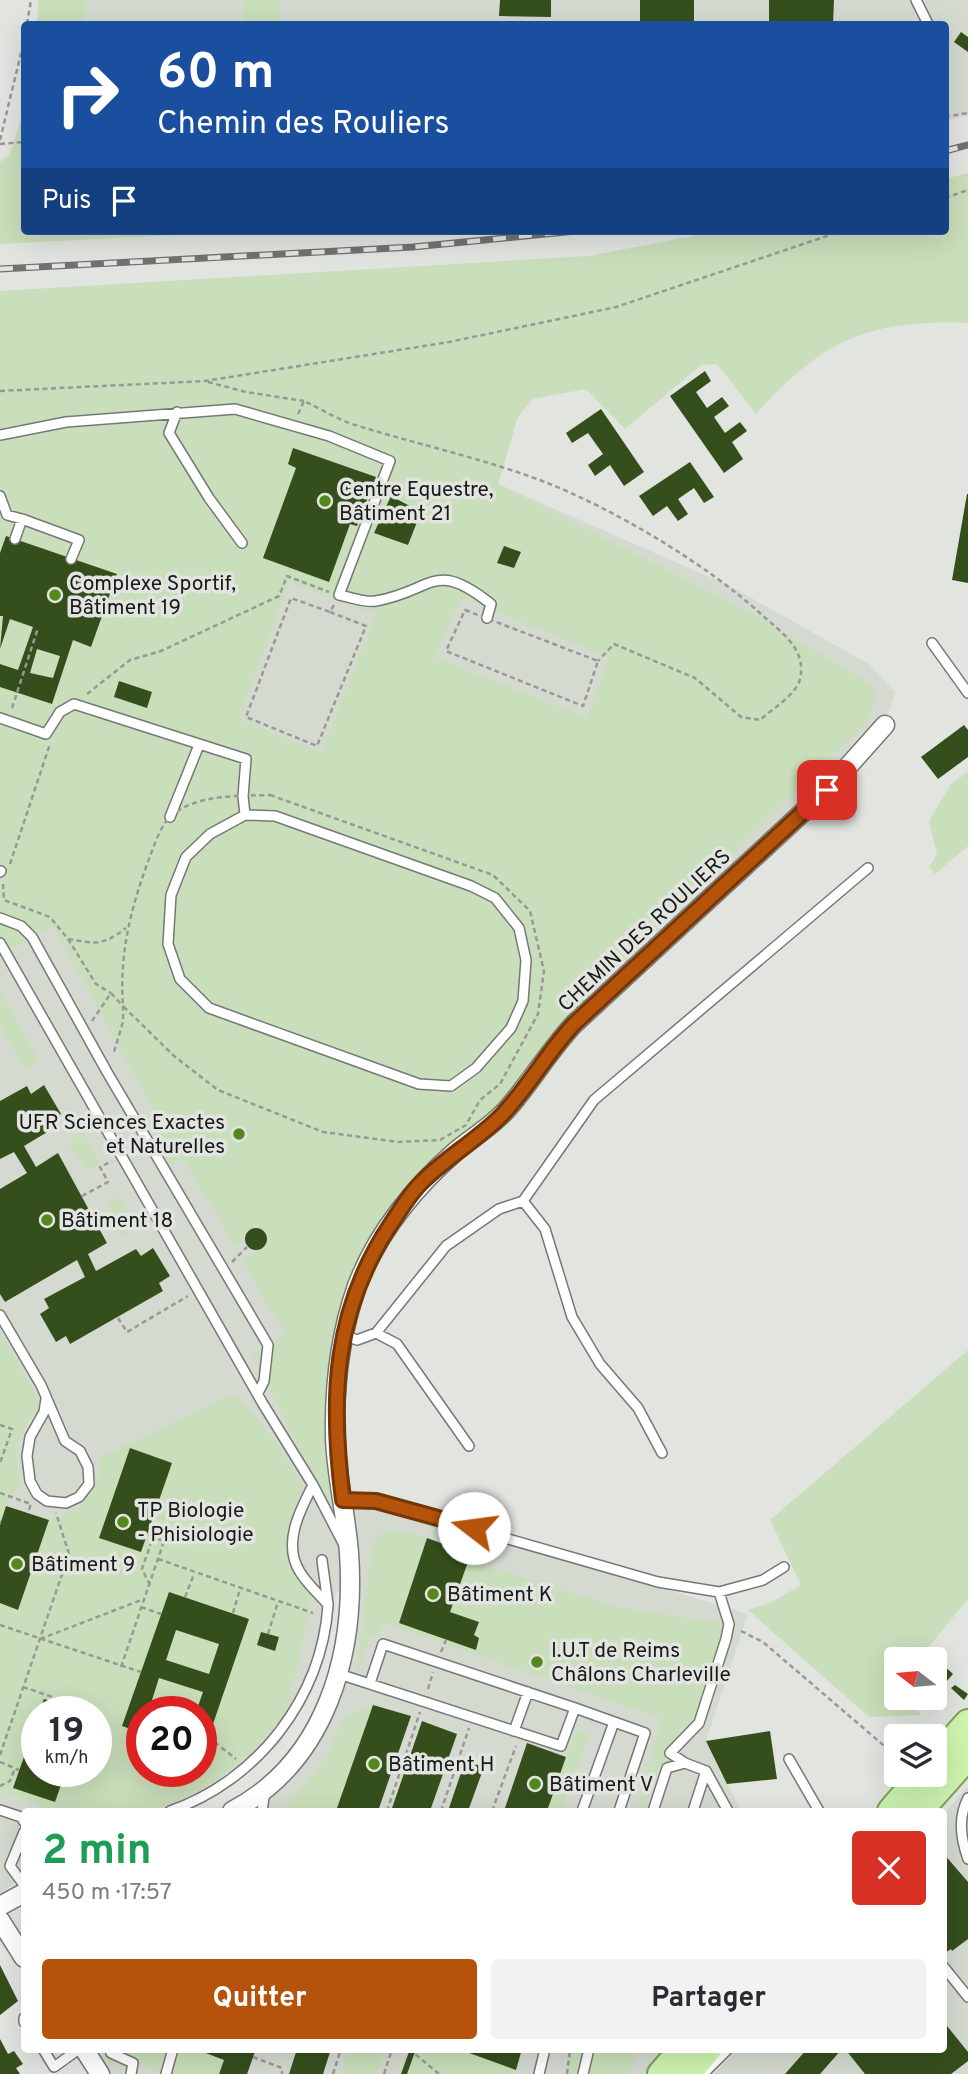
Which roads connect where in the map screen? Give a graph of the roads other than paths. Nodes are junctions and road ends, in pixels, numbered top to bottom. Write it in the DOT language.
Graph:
graph roads {
  1 [pos="916,0"];
  2 [pos="926,21"];
  3 [pos="177,412"];
  4 [pos="0,435"];
  5 [pos="0,496"];
  6 [pos="22,519"];
  7 [pos="15,539"];
  8 [pos="243,543"];
  9 [pos="71,559"];
  10 [pos="487,618"];
  11 [pos="932,643"];
  12 [pos="968,694"];
  13 [pos="0,718"];
  14 [pos="885,725"];
  15 [pos="199,745"];
  16 [pos="245,815"];
  17 [pos="170,817"];
  18 [pos="868,868"];
  19 [pos="0,918"];
  20 [pos="0,943"];
  21 [pos="523,1201"];
  22 [pos="0,1315"];
  23 [pos="376,1333"];
  24 [pos="344,1335"];
  25 [pos="258,1393"];
  26 [pos="46,1399"];
  27 [pos="469,1446"];
  28 [pos="662,1453"];
  29 [pos="313,1485"];
  30 [pos="343,1500"];
  31 [pos="349,1554"];
  32 [pos="322,1560"];
  33 [pos="784,1567"];
  34 [pos="719,1592"];
  35 [pos="328,1605"];
  36 [pos="339,1674"];
  37 [pos="370,1683"];
  38 [pos="528,1692"];
  39 [pos="575,1709"];
  40 [pos="614,1722"];
  41 [pos="968,1723"];
  42 [pos="517,1732"];
  43 [pos="947,1746"];
  44 [pos="968,1756"];
  45 [pos="789,1759"];
  46 [pos="685,1763"];
  47 [pos="706,1771"];
  48 [pos="912,1787"];
  49 [pos="266,1790"];
  50 [pos="968,1798"];
  51 [pos="179,1808"];
  52 [pos="237,1808"];
  53 [pos="263,1808"];
  54 [pos="583,1808"];
  55 [pos="620,1808"];
  56 [pos="654,1808"];
  57 [pos="694,1808"];
  58 [pos="726,1808"];
  59 [pos="817,1808"];
  60 [pos="894,1808"];
  61 [pos="922,1808"];
  62 [pos="0,1810"];
  63 [pos="21,1817"];
  64 [pos="21,1839"];
  65 [pos="968,1859"];
  66 [pos="21,1881"];
  67 [pos="21,1895"];
  68 [pos="0,1906"];
  69 [pos="0,1920"];
  70 [pos="21,1953"];
  71 [pos="947,1971"];
  72 [pos="968,1997"];
  73 [pos="45,2053"];
  74 [pos="73,2053"];
  75 [pos="87,2053"];
  76 [pos="115,2053"];
  77 [pos="172,2053"];
  78 [pos="544,2053"];
  79 [pos="588,2053"];
  80 [pos="679,2053"];
  81 [pos="705,2053"];
  82 [pos="724,2053"];
  83 [pos="100,2074"];
  84 [pos="131,2074"];
  85 [pos="166,2074"];
  86 [pos="539,2074"];
  87 [pos="583,2074"];
  88 [pos="661,2074"];
  89 [pos="687,2074"];
  90 [pos="703,2074"];
  1 -- 2 [label="lane"];
  3 -- 4 [label="lane"];
  3 -- 8 [label="lane"];
  3 -- 10 [label="lane"];
  5 -- 6 [label="lane"];
  6 -- 7 [label="lane"];
  6 -- 9 [label="lane"];
  11 -- 12 [label="lane"];
  13 -- 15 [label="lane"];
  14 -- 24 [label="street, CHEMIN DES ROULIERS"];
  15 -- 16 [label="lane"];
  15 -- 17 [label="lane"];
  16 -- 16 [label="lane"];
  18 -- 21 [label="lane"];
  19 -- 25 [label="lane"];
  20 -- 25 [label="lane"];
  21 -- 23 [label="lane"];
  21 -- 28 [label="lane"];
  22 -- 26 [label="lane"];
  23 -- 24 [label="lane"];
  23 -- 27 [label="lane"];
  24 -- 30 [label="street, CHEMIN DES ROULIERS"];
  25 -- 29 [label="lane"];
  26 -- 26 [label="lane"];
  29 -- 31 [label="lane"];
  29 -- 35 [label="lane"];
  30 -- 31 [label="street, CHEMIN DES ROULIERS"];
  30 -- 34 [label="lane"];
  31 -- 36 [label="street, CHEMIN DES ROULIERS"];
  32 -- 35 [label="lane"];
  33 -- 34 [label="lane"];
  34 -- 46 [label="lane"];
  35 -- 51 [label="lane"];
  36 -- 37 [label="lane"];
  36 -- 49 [label="street, CHEMIN DES ROULIERS"];
  37 -- 38 [label="lane"];
  37 -- 42 [label="lane"];
  38 -- 39 [label="lane"];
  38 -- 42 [label="lane"];
  39 -- 40 [label="lane"];
  39 -- 42 [label="lane"];
  40 -- 54 [label="lane"];
  40 -- 55 [label="lane"];
  41 -- 43 [label="main road"];
  44 -- 61 [label="main road"];
  45 -- 59 [label="lane"];
  46 -- 47 [label="lane"];
  46 -- 56 [label="lane"];
  47 -- 57 [label="lane"];
  47 -- 58 [label="lane"];
  48 -- 60 [label="main road"];
  49 -- 52 [label="street, CHEMIN DES ROULIERS"];
  49 -- 53 [label="lane"];
  50 -- 65 [label="lane"];
  62 -- 63 [label="lane"];
  64 -- 66 [label="lane"];
  67 -- 68 [label="street"];
  69 -- 70 [label="street"];
  71 -- 72 [label="lane"];
  73 -- 74 [label="lane"];
  75 -- 83 [label="street"];
  76 -- 84 [label="lane"];
  77 -- 85 [label="lane"];
  78 -- 86 [label="lane"];
  79 -- 87 [label="lane"];
  80 -- 88 [label="main road"];
  81 -- 89 [label="main road"];
  82 -- 90 [label="lane"];
}
